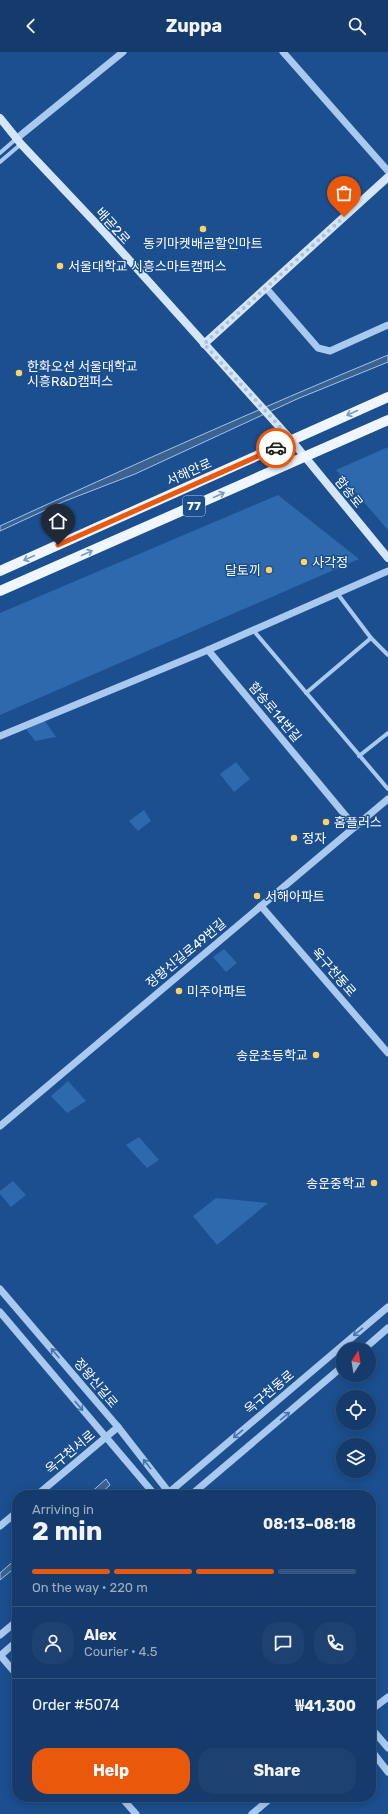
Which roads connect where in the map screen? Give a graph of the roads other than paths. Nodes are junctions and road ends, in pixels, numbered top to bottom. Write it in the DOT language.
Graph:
graph roads {
  1 [pos="123,52"];
  2 [pos="283,52"];
  3 [pos="0,118"];
  4 [pos="19,141"];
  5 [pos="0,153"];
  6 [pos="0,162"];
  7 [pos="388,171"];
  8 [pos="388,177"];
  9 [pos="266,288"];
  10 [pos="388,325"];
  11 [pos="204,344"];
  12 [pos="388,397"];
  13 [pos="388,420"];
  14 [pos="292,440"];
  15 [pos="305,457"];
  16 [pos="388,558"];
  17 [pos="0,571"];
  18 [pos="388,571"];
  19 [pos="0,591"];
  20 [pos="337,593"];
  21 [pos="253,630"];
  22 [pos="372,638"];
  23 [pos="208,650"];
  24 [pos="388,655"];
  25 [pos="306,693"];
  26 [pos="388,733"];
  27 [pos="0,736"];
  28 [pos="359,756"];
  29 [pos="388,789"];
  30 [pos="388,799"];
  31 [pos="355,827"];
  32 [pos="261,906"];
  33 [pos="388,1053"];
  34 [pos="0,1126"];
  35 [pos="0,1289"];
  36 [pos="388,1307"];
  37 [pos="0,1312"];
  38 [pos="388,1328"];
  39 [pos="372,1342"];
  40 [pos="336,1372"];
  41 [pos="118,1427"];
  42 [pos="106,1438"];
  43 [pos="43,1490"];
  44 [pos="150,1490"];
  45 [pos="165,1490"];
  46 [pos="173,1490"];
  47 [pos="197,1490"];
  48 [pos="12,1516"];
  49 [pos="0,1526"];
  50 [pos="12,1625"];
  51 [pos="0,1635"];
  52 [pos="12,1645"];
  53 [pos="0,1655"];
  54 [pos="12,1669"];
  55 [pos="388,1697"];
  56 [pos="376,1706"];
  57 [pos="376,1734"];
  58 [pos="388,1748"];
  59 [pos="376,1756"];
  60 [pos="388,1772"];
  61 [pos="125,1802"];
  62 [pos="266,1802"];
  63 [pos="136,1814"];
  64 [pos="252,1814"];
  1 -- 4 [label="street"];
  2 -- 7 [label="street"];
  3 -- 4 [label="main road, 배곧2로"];
  4 -- 5 [label="street"];
  4 -- 6 [label="street"];
  4 -- 11 [label="main road, 배곧2로"];
  8 -- 9 [label="main road"];
  9 -- 10 [label="street"];
  9 -- 11 [label="main road"];
  11 -- 14 [label="main road, 배곧2로"];
  12 -- 14 [label="main road, 서해안로 / 77, one-way"];
  13 -- 15 [label="main road, 77"];
  14 -- 15 [label="main road, 함송로"];
  14 -- 17 [label="main road, 서해안로 / 77, one-way"];
  15 -- 16 [label="main road, 함송로"];
  19 -- 15 [label="main road, 77, one-way"];
  18 -- 20 [label="street"];
  20 -- 21 [label="street"];
  20 -- 22 [label="street"];
  21 -- 23 [label="street"];
  21 -- 25 [label="street"];
  22 -- 24 [label="street"];
  22 -- 25 [label="street"];
  23 -- 27 [label="street"];
  23 -- 31 [label="street, 함송로14번길"];
  25 -- 28 [label="street"];
  26 -- 28 [label="street"];
  28 -- 29 [label="street"];
  30 -- 31 [label="street, 정왕신길로49번길"];
  31 -- 32 [label="street, 정왕신길로49번길"];
  32 -- 33 [label="street, 옥구천동로"];
  32 -- 34 [label="street, 정왕신길로49번길"];
  41 -- 35 [label="street, 정왕신길로, one-way"];
  36 -- 46 [label="street, 옥구천동로, one-way"];
  37 -- 42 [label="street, one-way"];
  38 -- 39 [label="street"];
  47 -- 40 [label="street, one-way"];
  41 -- 42 [label="street, 옥구천서로"];
  45 -- 41 [label="street, 정왕신길로, one-way"];
  42 -- 43 [label="street, 옥구천서로"];
  42 -- 44 [label="street"];
  48 -- 49 [label="street"];
  50 -- 51 [label="street"];
  52 -- 53 [label="street"];
  53 -- 54 [label="street"];
  55 -- 56 [label="street"];
  57 -- 58 [label="street"];
  59 -- 60 [label="street"];
  61 -- 63 [label="street"];
  62 -- 64 [label="street"];
}
